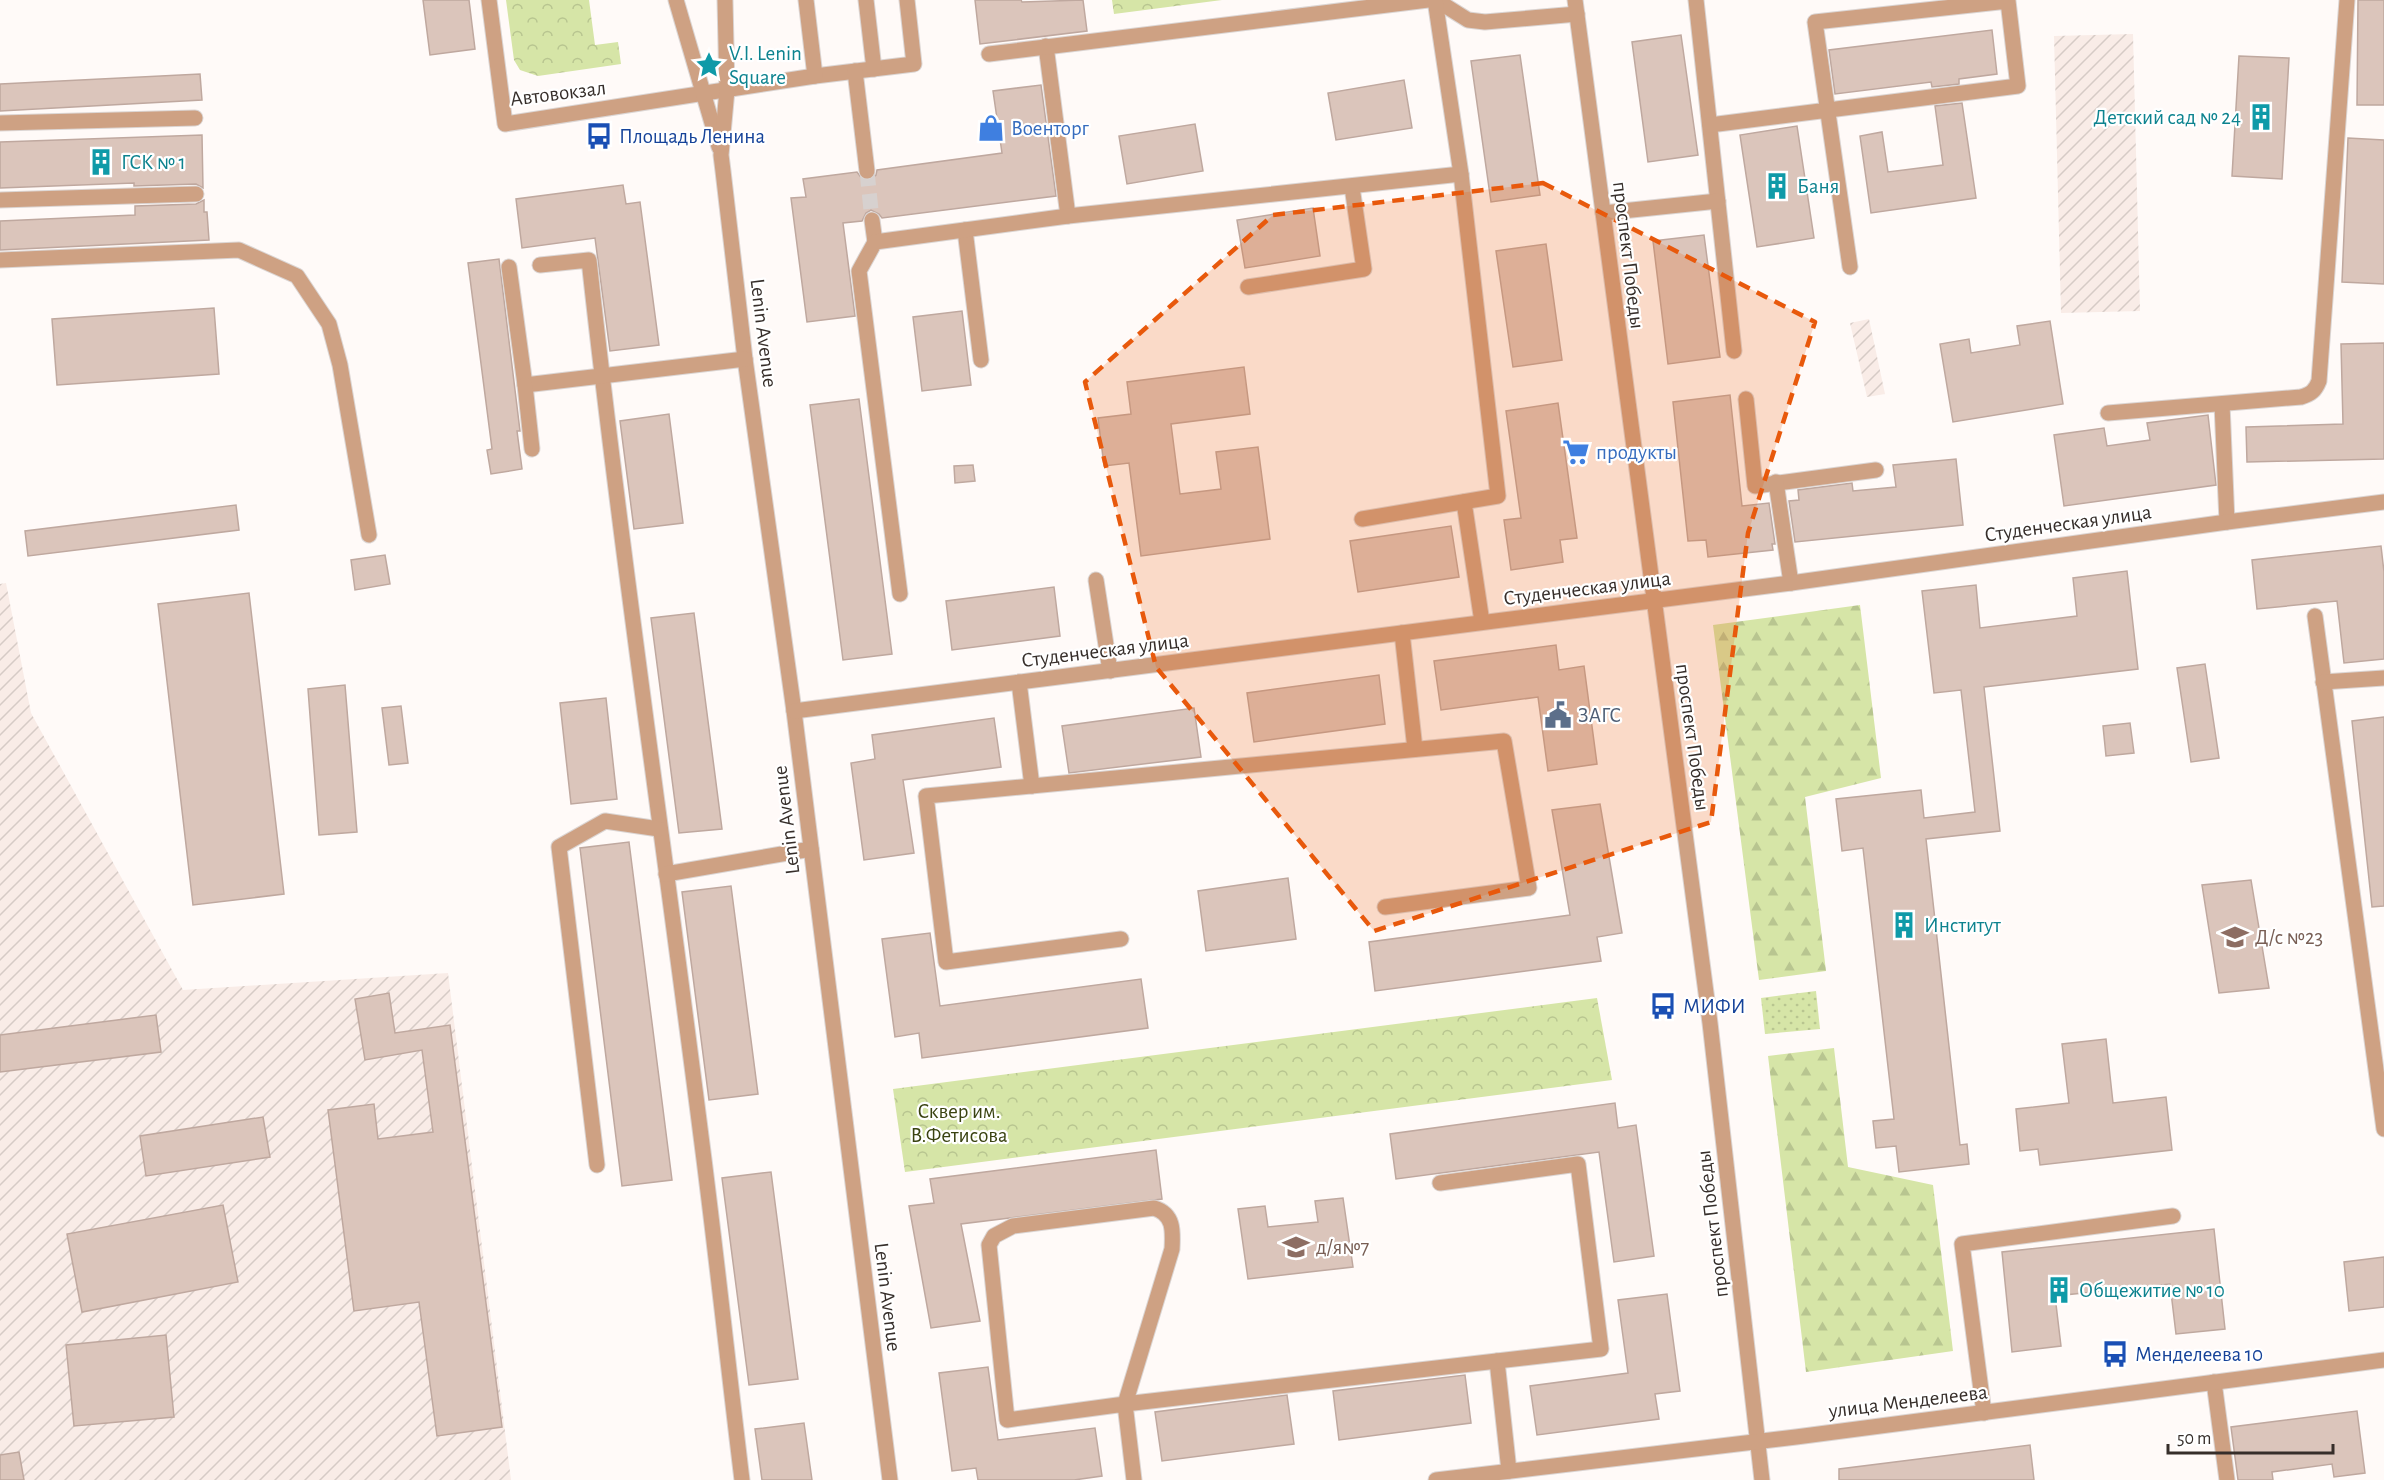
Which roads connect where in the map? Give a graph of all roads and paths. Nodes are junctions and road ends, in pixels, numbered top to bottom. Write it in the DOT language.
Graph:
graph roads {
  1 [pos="489,0"];
  2 [pos="676,0"];
  3 [pos="725,0"];
  4 [pos="806,0"];
  5 [pos="866,0"];
  6 [pos="907,0"];
  7 [pos="1428,0"];
  8 [pos="1435,0"];
  9 [pos="1696,0"];
  10 [pos="2347,0"];
  11 [pos="1576,7"];
  12 [pos="1046,46"];
  13 [pos="989,54"];
  14 [pos="874,69"];
  15 [pos="855,71"];
  16 [pos="815,76"];
  17 [pos="727,90"];
  18 [pos="702,94"];
  19 [pos="1827,110"];
  20 [pos="195,117"];
  21 [pos="0,123"];
  22 [pos="1710,125"];
  23 [pos="721,155"];
  24 [pos="867,171"];
  25 [pos="1461,174"];
  26 [pos="1352,187"];
  27 [pos="196,194"];
  28 [pos="0,200"];
  29 [pos="1718,201"];
  30 [pos="1603,213"];
  31 [pos="1068,216"];
  32 [pos="872,220"];
  33 [pos="965,230"];
  34 [pos="875,242"];
  35 [pos="0,260"];
  36 [pos="540,265"];
  37 [pos="509,267"];
  38 [pos="1850,267"];
  39 [pos="1248,287"];
  40 [pos="1734,351"];
  41 [pos="745,359"];
  42 [pos="981,360"];
  43 [pos="601,376"];
  44 [pos="525,385"];
  45 [pos="1746,399"];
  46 [pos="2222,404"];
  47 [pos="2108,414"];
  48 [pos="532,449"];
  49 [pos="1876,470"];
  50 [pos="1776,482"];
  51 [pos="1464,502"];
  52 [pos="2384,502"];
  53 [pos="1362,519"];
  54 [pos="2227,522"];
  55 [pos="369,535"];
  56 [pos="1096,580"];
  57 [pos="1791,583"];
  58 [pos="900,594"];
  59 [pos="1653,600"];
  60 [pos="2315,616"];
  61 [pos="1482,622"];
  62 [pos="1402,633"];
  63 [pos="1110,671"];
  64 [pos="2384,678"];
  65 [pos="1019,682"];
  66 [pos="2323,682"];
  67 [pos="794,711"];
  68 [pos="1415,749"];
  69 [pos="1032,786"];
  70 [pos="659,829"];
  71 [pos="811,849"];
  72 [pos="666,874"];
  73 [pos="1385,907"];
  74 [pos="1121,939"];
  75 [pos="2384,1129"];
  76 [pos="597,1165"];
  77 [pos="1440,1183"];
  78 [pos="2173,1216"];
  79 [pos="1497,1360"];
  80 [pos="2384,1360"];
  81 [pos="2214,1382"];
  82 [pos="1125,1404"];
  83 [pos="1984,1413"];
  84 [pos="1758,1441"];
  85 [pos="1509,1471"];
  86 [pos="1466,1478"];
  87 [pos="742,1480"];
  88 [pos="890,1480"];
  89 [pos="1134,1480"];
  90 [pos="1436,1480"];
  91 [pos="1762,1480"];
  92 [pos="2227,1480"];
  1 -- 18 [label="street, Автовокзал"];
  2 -- 18 [label="street, Lenin Avenue"];
  3 -- 17 [label="street, Lenin Avenue"];
  4 -- 16 [label="street"];
  5 -- 14 [label="street"];
  6 -- 14 [label="street"];
  7 -- 12 [label="street"];
  8 -- 11 [label="street"];
  8 -- 25 [label="street"];
  9 -- 22 [label="street"];
  10 -- 46 [label="street"];
  11 -- 30 [label="street, проспект Победы"];
  12 -- 13 [label="street"];
  12 -- 31 [label="street"];
  14 -- 15 [label="street"];
  15 -- 16 [label="street"];
  15 -- 24 [label="street"];
  16 -- 17 [label="street"];
  17 -- 18 [label="street"];
  17 -- 23 [label="street, Lenin Avenue"];
  18 -- 23 [label="street, Lenin Avenue"];
  19 -- 19 [label="street"];
  19 -- 22 [label="street"];
  19 -- 38 [label="street"];
  20 -- 21 [label="street"];
  22 -- 29 [label="street"];
  23 -- 41 [label="street, Lenin Avenue"];
  25 -- 26 [label="street"];
  25 -- 51 [label="street"];
  26 -- 31 [label="street"];
  26 -- 39 [label="street"];
  27 -- 28 [label="street"];
  29 -- 30 [label="street"];
  29 -- 40 [label="street"];
  30 -- 59 [label="street, проспект Победы"];
  31 -- 33 [label="street"];
  32 -- 34 [label="street"];
  33 -- 34 [label="street"];
  33 -- 42 [label="street"];
  34 -- 58 [label="street"];
  35 -- 55 [label="street"];
  36 -- 43 [label="street"];
  37 -- 44 [label="street"];
  41 -- 43 [label="street"];
  41 -- 67 [label="street, Lenin Avenue"];
  43 -- 44 [label="street"];
  43 -- 70 [label="street"];
  44 -- 48 [label="street"];
  45 -- 50 [label="street"];
  46 -- 47 [label="street"];
  46 -- 54 [label="street"];
  49 -- 50 [label="street"];
  50 -- 57 [label="street"];
  51 -- 53 [label="street"];
  51 -- 61 [label="street"];
  52 -- 54 [label="street, Студенческая улица"];
  54 -- 57 [label="street, Студенческая улица"];
  56 -- 63 [label="street"];
  57 -- 59 [label="street, Студенческая улица"];
  59 -- 61 [label="street, Студенческая улица"];
  59 -- 84 [label="street, проспект Победы"];
  60 -- 66 [label="street"];
  61 -- 62 [label="street, Студенческая улица"];
  62 -- 63 [label="street, Студенческая улица"];
  62 -- 68 [label="street"];
  63 -- 65 [label="street, Студенческая улица"];
  64 -- 66 [label="street"];
  65 -- 67 [label="street, Студенческая улица"];
  65 -- 69 [label="street"];
  66 -- 75 [label="street"];
  67 -- 71 [label="street, Lenin Avenue"];
  68 -- 69 [label="street"];
  68 -- 73 [label="street"];
  69 -- 74 [label="street"];
  70 -- 72 [label="street"];
  70 -- 76 [label="street"];
  71 -- 72 [label="street"];
  71 -- 88 [label="street, Lenin Avenue"];
  72 -- 87 [label="street"];
  77 -- 79 [label="street"];
  78 -- 83 [label="street"];
  79 -- 82 [label="street"];
  79 -- 85 [label="street"];
  80 -- 81 [label="street, улица Менделеева"];
  81 -- 83 [label="street, улица Менделеева"];
  81 -- 92 [label="street"];
  82 -- 82 [label="street"];
  82 -- 89 [label="street"];
  83 -- 84 [label="street, улица Менделеева"];
  84 -- 85 [label="street, улица Менделеева"];
  84 -- 91 [label="street, проспект Победы"];
  85 -- 86 [label="street, улица Менделеева"];
  86 -- 90 [label="street, улица Менделеева"];
}
